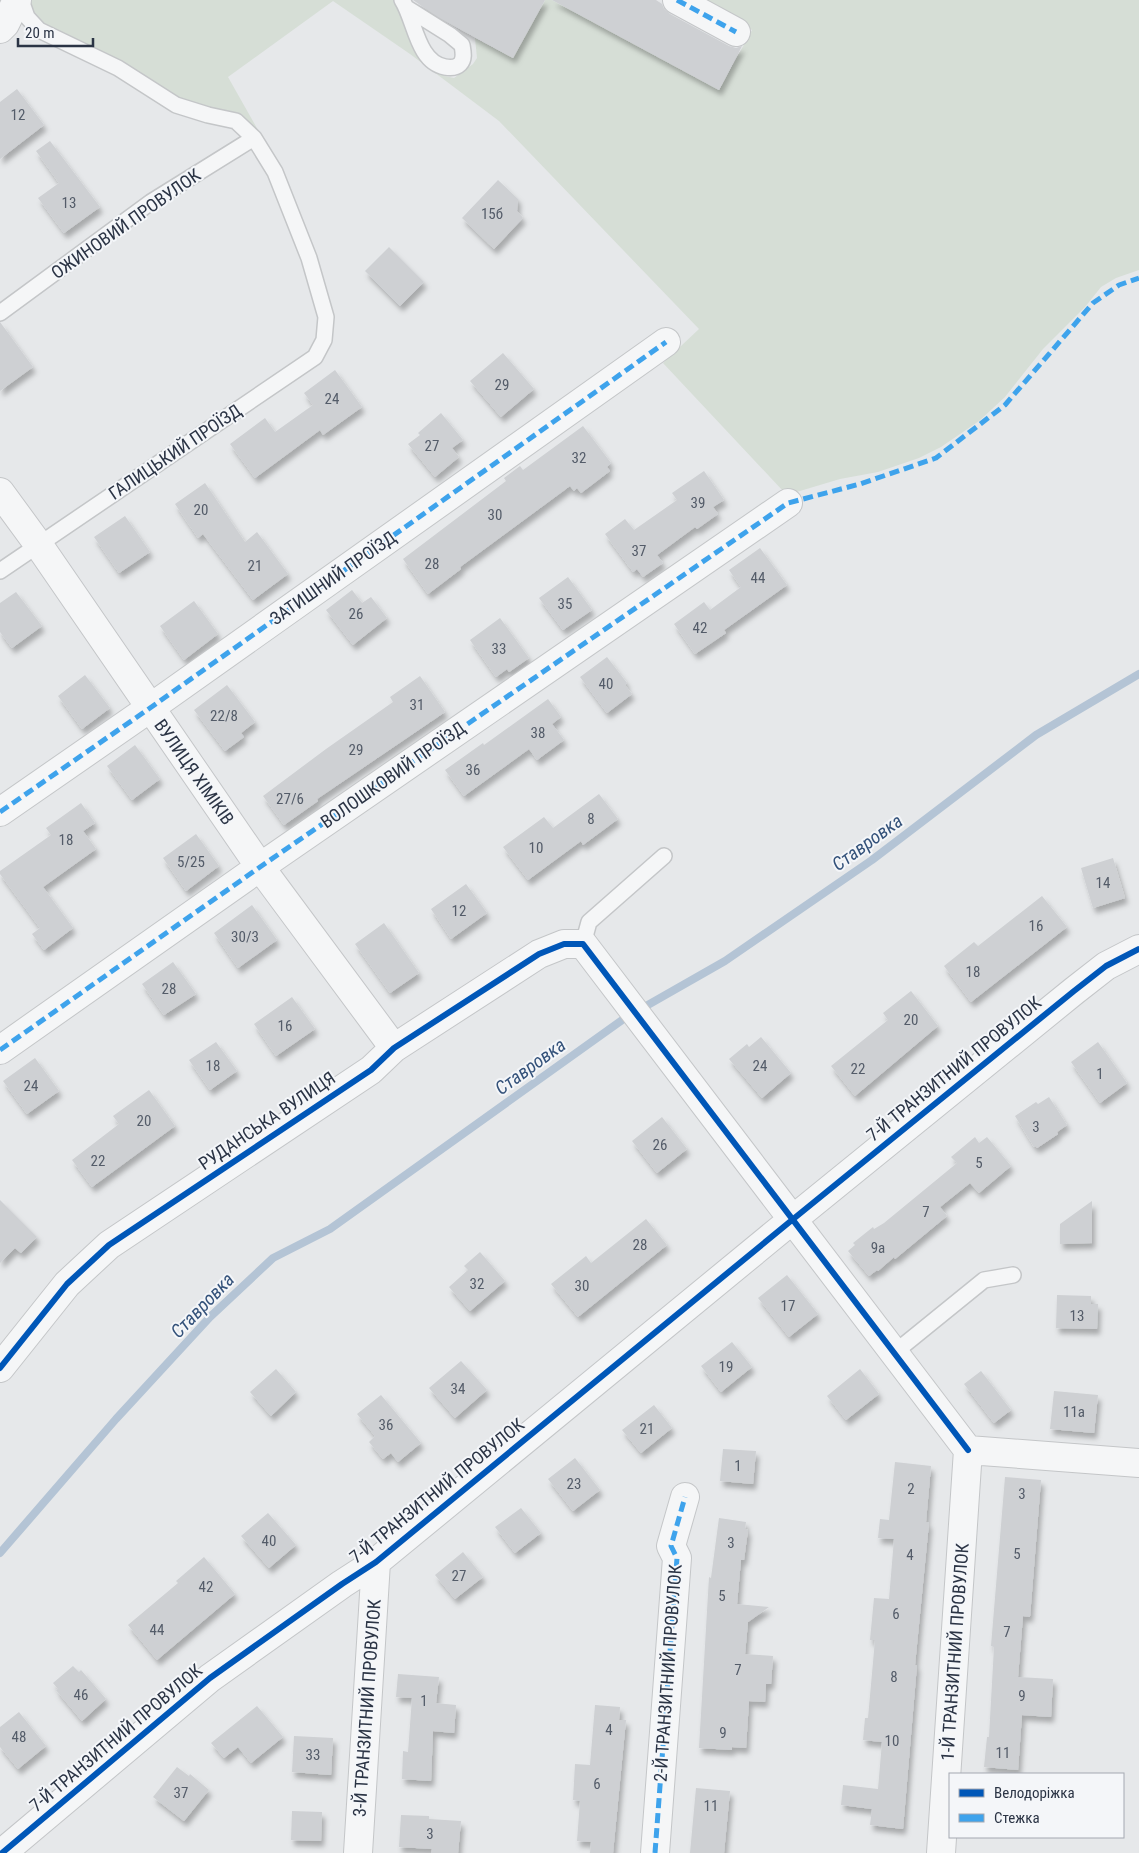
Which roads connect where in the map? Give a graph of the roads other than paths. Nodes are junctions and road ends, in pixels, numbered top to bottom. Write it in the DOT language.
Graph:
graph roads {
  1 [pos="17,0"];
  2 [pos="21,0"];
  3 [pos="677,0"];
  4 [pos="0,29"];
  5 [pos="736,32"];
  6 [pos="254,138"];
  7 [pos="0,313"];
  8 [pos="666,342"];
  9 [pos="0,492"];
  10 [pos="788,503"];
  11 [pos="38,544"];
  12 [pos="0,571"];
  13 [pos="150,708"];
  14 [pos="0,812"];
  15 [pos="664,856"];
  16 [pos="260,867"];
  17 [pos="583,944"];
  18 [pos="1139,949"];
  19 [pos="394,1048"];
  20 [pos="0,1050"];
  21 [pos="792,1220"];
  22 [pos="1013,1275"];
  23 [pos="894,1353"];
  24 [pos="0,1368"];
  25 [pos="968,1450"];
  26 [pos="1139,1464"];
  27 [pos="685,1497"];
  28 [pos="376,1562"];
  29 [pos="2,1853"];
  30 [pos="358,1853"];
  31 [pos="655,1853"];
  32 [pos="941,1853"];
  1 -- 4 [label="street"];
  2 -- 6 [label="lane"];
  3 -- 5 [label="street"];
  6 -- 7 [label="lane, ОЖИНОВИЙ ПРОВУЛОК"];
  6 -- 11 [label="lane, ГАЛИЦЬКИЙ ПРОЇЗД"];
  8 -- 13 [label="street, ЗАТИШНИЙ ПРОЇЗД"];
  9 -- 11 [label="street, ВУЛИЦЯ ХІМІКІВ"];
  10 -- 16 [label="street, ВОЛОШКОВИЙ ПРОЇЗД"];
  11 -- 12 [label="lane, ГАЛИЦЬКИЙ ПРОЇЗД"];
  11 -- 13 [label="street, ВУЛИЦЯ ХІМІКІВ"];
  13 -- 14 [label="street, ЗАТИШНИЙ ПРОЇЗД"];
  13 -- 16 [label="street, ВУЛИЦЯ ХІМІКІВ"];
  15 -- 17 [label="lane"];
  16 -- 19 [label="street, ВУЛИЦЯ ХІМІКІВ"];
  16 -- 20 [label="street, ВОЛОШКОВИЙ ПРОЇЗД"];
  17 -- 19 [label="street, РУДАНСЬКА ВУЛИЦЯ"];
  17 -- 21 [label="street"];
  18 -- 21 [label="street, 7-Й ТРАНЗИТНИЙ ПРОВУЛОК"];
  19 -- 24 [label="street, РУДАНСЬКА ВУЛИЦЯ"];
  21 -- 23 [label="street"];
  21 -- 28 [label="street, 7-Й ТРАНЗИТНИЙ ПРОВУЛОК"];
  22 -- 23 [label="lane"];
  23 -- 25 [label="street"];
  25 -- 26 [label="street"];
  25 -- 32 [label="street, 1-Й ТРАНЗИТНИЙ ПРОВУЛОК"];
  27 -- 31 [label="street, 2-Й ТРАНЗИТНИЙ ПРОВУЛОК"];
  28 -- 29 [label="street, 7-Й ТРАНЗИТНИЙ ПРОВУЛОК"];
  28 -- 30 [label="street, 3-Й ТРАНЗИТНИЙ ПРОВУЛОК"];
}
